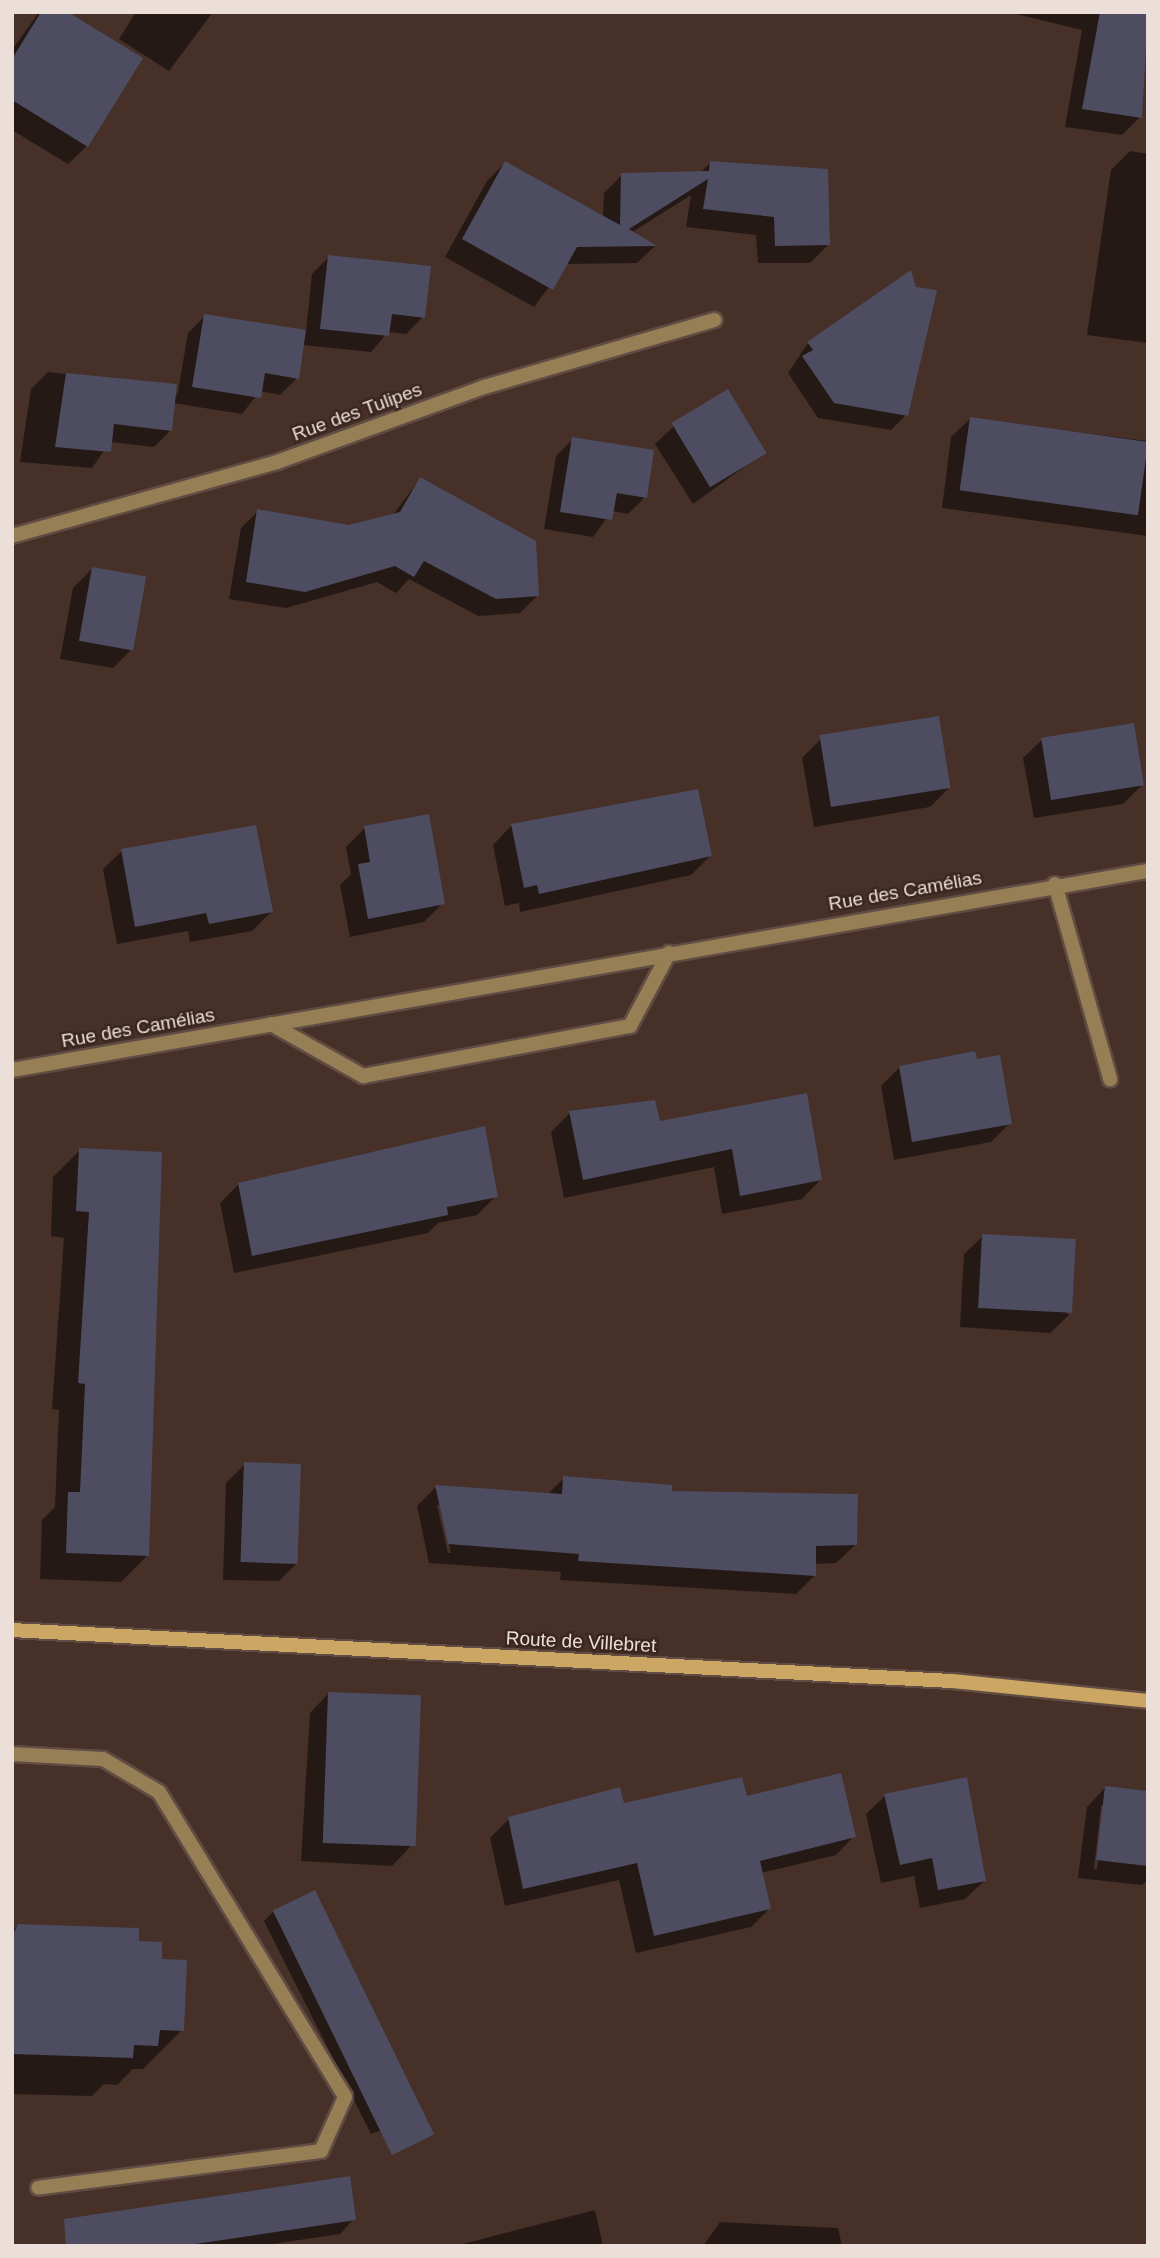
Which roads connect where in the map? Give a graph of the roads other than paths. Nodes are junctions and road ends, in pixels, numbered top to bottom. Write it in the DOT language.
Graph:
graph roads {
  1 [pos="714,320"];
  2 [pos="12,536"];
  3 [pos="1148,871"];
  4 [pos="1055,884"];
  5 [pos="669,953"];
  6 [pos="271,1024"];
  7 [pos="12,1070"];
  8 [pos="1110,1079"];
  9 [pos="12,1630"];
  10 [pos="1148,1701"];
  11 [pos="12,1754"];
  12 [pos="38,2188"];
  1 -- 2 [label="street, Rue des Tulipes"];
  3 -- 4 [label="street, Rue des Camélias"];
  4 -- 5 [label="street, Rue des Camélias"];
  4 -- 8 [label="street"];
  5 -- 6 [label="street, Rue des Camélias"];
  5 -- 6 [label="street"];
  6 -- 7 [label="street, Rue des Camélias"];
  9 -- 10 [label="main road, Route de Villebret"];
  11 -- 12 [label="street"];
}
